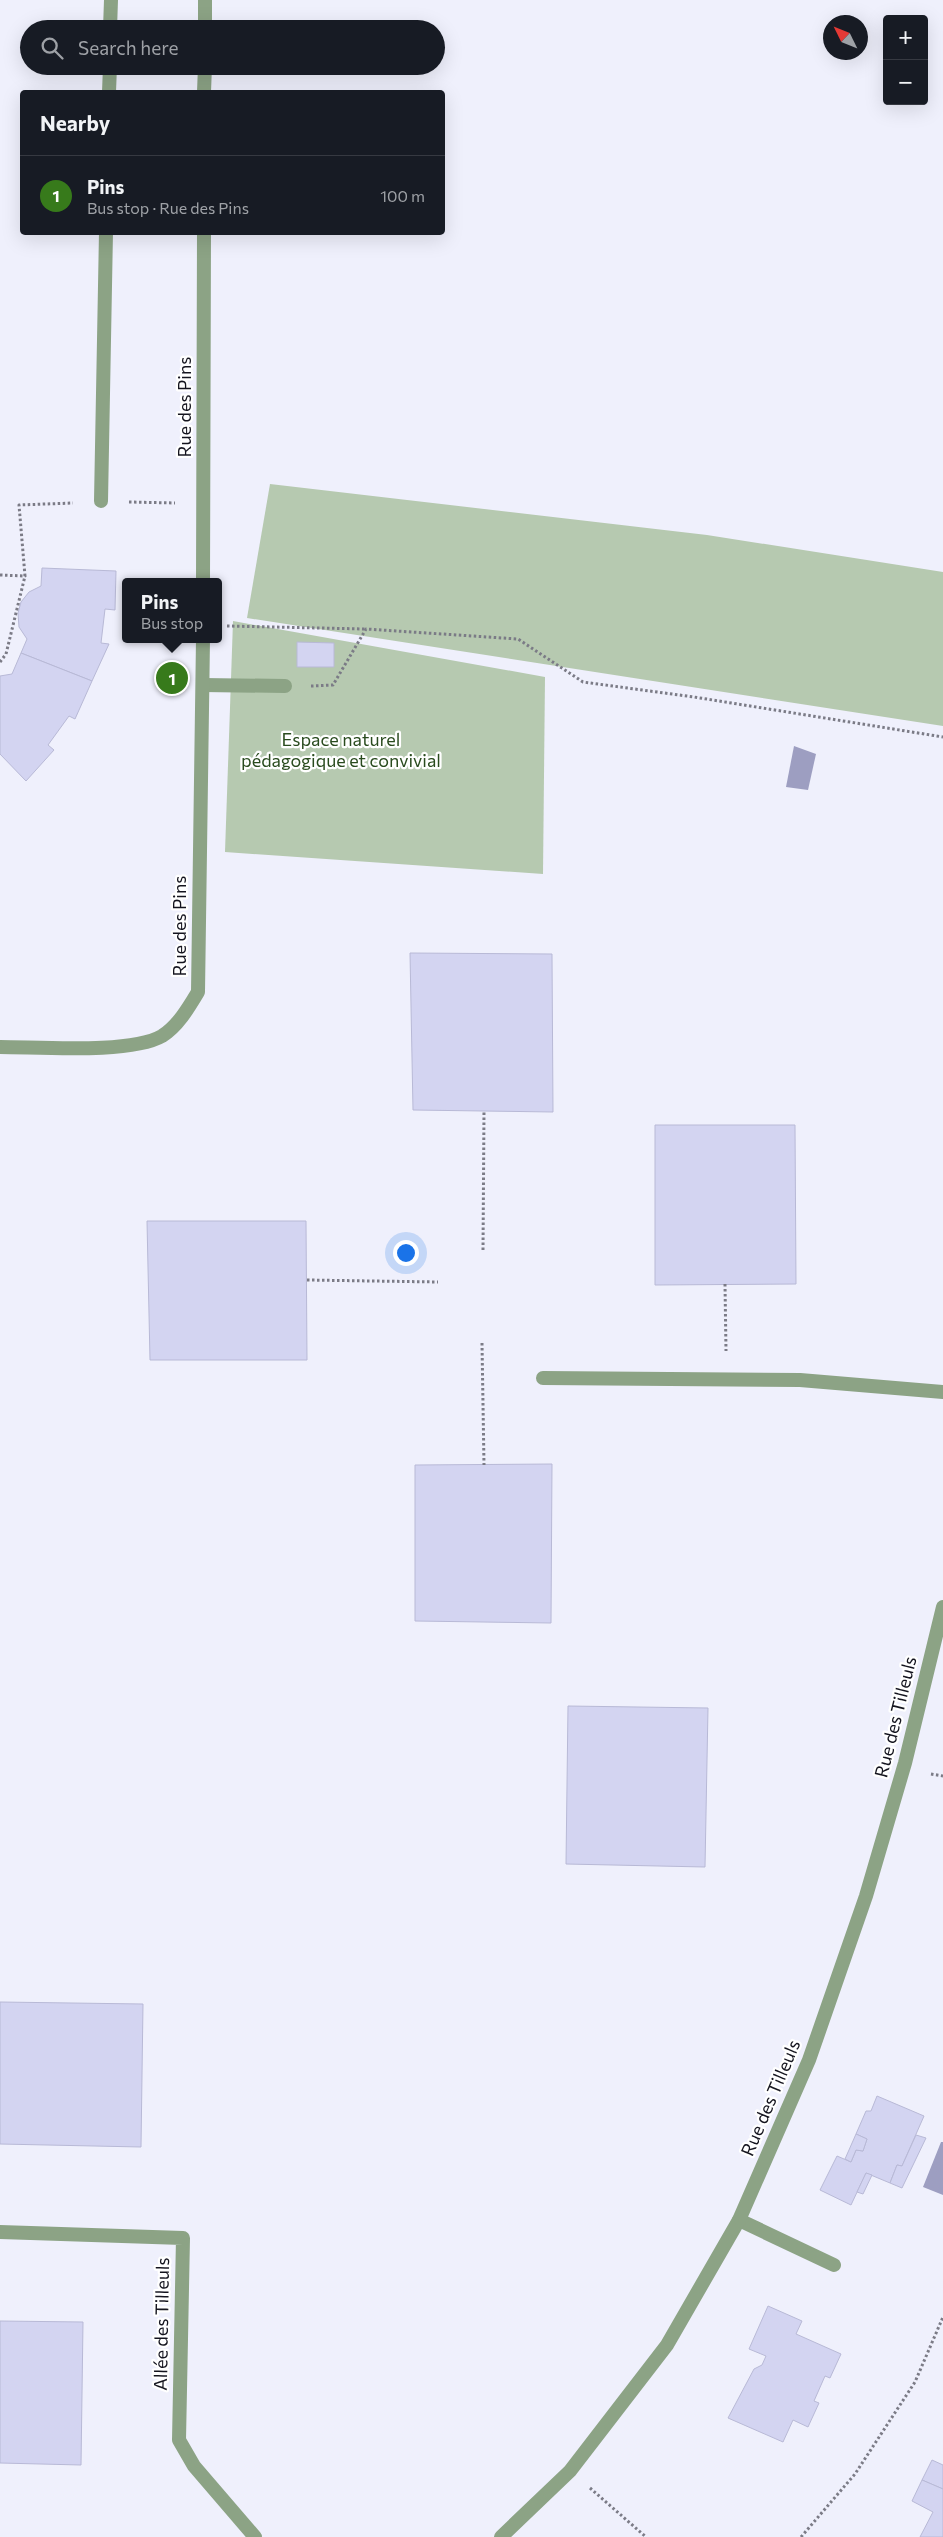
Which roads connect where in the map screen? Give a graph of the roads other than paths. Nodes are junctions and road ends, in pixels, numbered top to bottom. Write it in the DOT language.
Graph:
graph roads {
  1 [pos="111,0"];
  2 [pos="205,0"];
  3 [pos="110,20"];
  4 [pos="205,20"];
  5 [pos="110,75"];
  6 [pos="204,75"];
  7 [pos="109,90"];
  8 [pos="204,90"];
  9 [pos="106,235"];
  10 [pos="204,235"];
  11 [pos="101,501"];
  12 [pos="203,578"];
  13 [pos="203,643"];
  14 [pos="203,685"];
  15 [pos="285,686"];
  16 [pos="0,1047"];
  17 [pos="542,1378"];
  18 [pos="943,1392"];
  19 [pos="943,1607"];
  20 [pos="739,2220"];
  21 [pos="0,2232"];
  22 [pos="834,2265"];
  23 [pos="255,2537"];
  24 [pos="501,2537"];
  1 -- 3 [label="street"];
  2 -- 4 [label="street"];
  5 -- 7 [label="street"];
  6 -- 8 [label="street"];
  9 -- 11 [label="street"];
  10 -- 12 [label="street, Rue des Pins"];
  13 -- 14 [label="street, Rue des Pins"];
  14 -- 15 [label="street"];
  14 -- 16 [label="street, Rue des Pins"];
  17 -- 18 [label="street"];
  19 -- 20 [label="street, Rue des Tilleuls"];
  20 -- 22 [label="street"];
  20 -- 24 [label="street, Rue des Tilleuls"];
  21 -- 23 [label="street, Allée des Tilleuls"];
}
